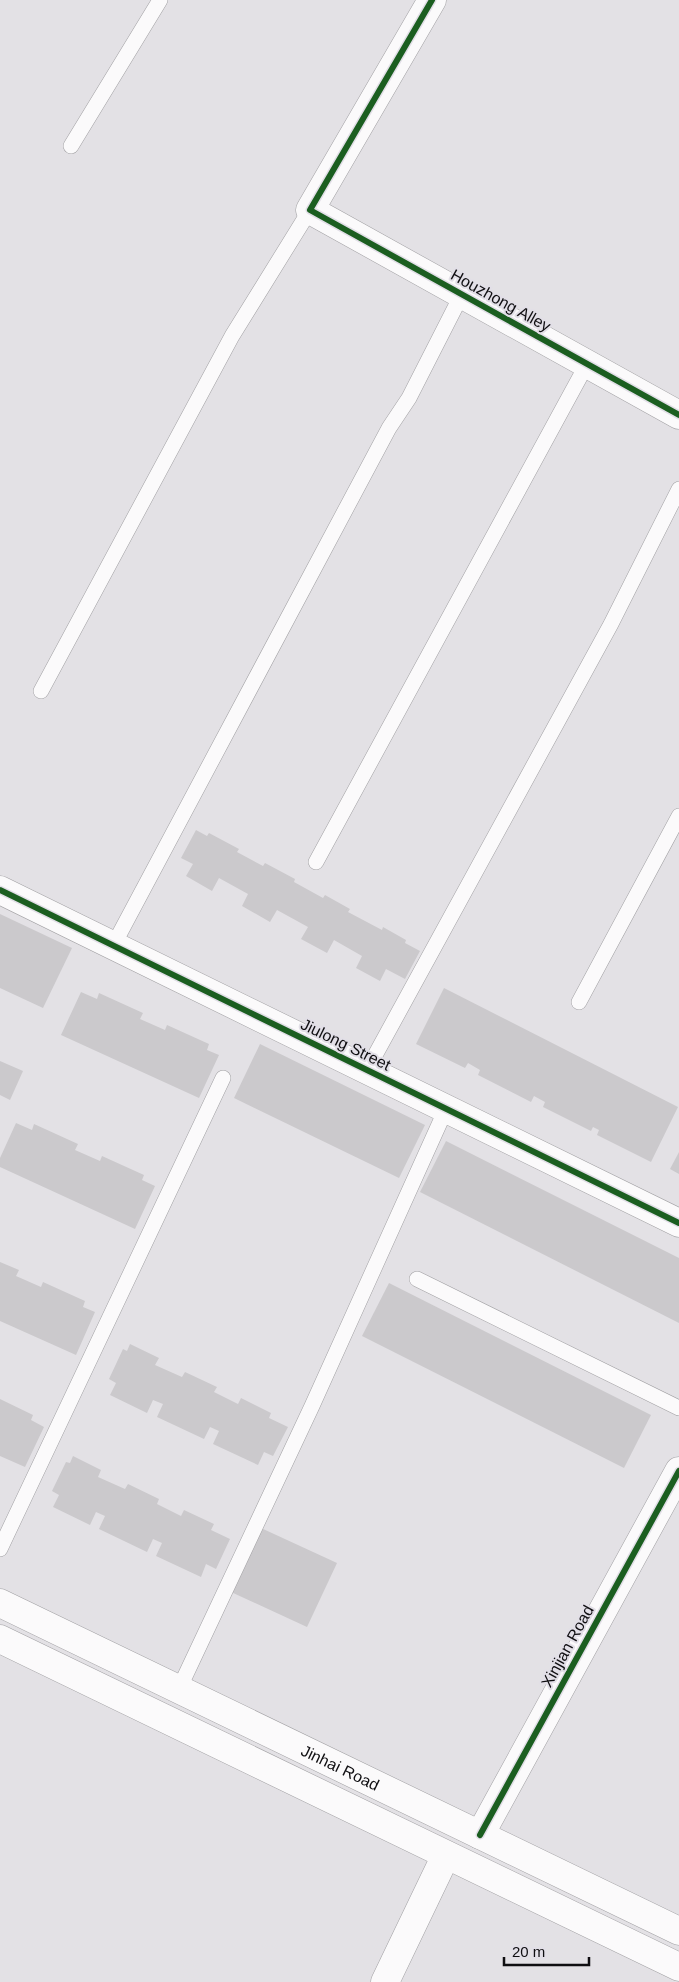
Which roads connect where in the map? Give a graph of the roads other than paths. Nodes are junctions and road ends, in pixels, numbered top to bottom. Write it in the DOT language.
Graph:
graph roads {
  1 [pos="160,0"];
  2 [pos="432,0"];
  3 [pos="70,146"];
  4 [pos="310,210"];
  5 [pos="462,294"];
  6 [pos="587,364"];
  7 [pos="679,415"];
  8 [pos="679,490"];
  9 [pos="41,691"];
  10 [pos="679,816"];
  11 [pos="316,862"];
  12 [pos="0,890"];
  13 [pos="113,946"];
  14 [pos="579,1002"];
  15 [pos="367,1070"];
  16 [pos="224,1078"];
  17 [pos="446,1109"];
  18 [pos="679,1223"];
  19 [pos="417,1280"];
  20 [pos="679,1408"];
  21 [pos="679,1471"];
  22 [pos="0,1549"];
  23 [pos="0,1603"];
  24 [pos="0,1639"];
  25 [pos="179,1689"];
  26 [pos="480,1835"];
  27 [pos="446,1854"];
  28 [pos="679,1931"];
  29 [pos="679,1967"];
  30 [pos="384,1982"];
  1 -- 3 [label="lane"];
  2 -- 4 [label="street"];
  4 -- 5 [label="street, Houzhong Alley"];
  4 -- 9 [label="lane"];
  5 -- 6 [label="street, Houzhong Alley"];
  5 -- 13 [label="lane"];
  6 -- 7 [label="street, Houzhong Alley"];
  6 -- 11 [label="lane"];
  8 -- 15 [label="lane"];
  10 -- 14 [label="lane"];
  12 -- 13 [label="street, Jiulong Street"];
  13 -- 15 [label="street, Jiulong Street"];
  15 -- 17 [label="street, Jiulong Street"];
  16 -- 22 [label="lane"];
  17 -- 18 [label="street, Jiulong Street"];
  17 -- 25 [label="lane"];
  19 -- 20 [label="lane"];
  21 -- 26 [label="street, Xinjian Road"];
  23 -- 25 [label="street, Jinhai Road"];
  24 -- 27 [label="street, Jinhai Road"];
  25 -- 26 [label="street, Jinhai Road"];
  26 -- 28 [label="street, Jinhai Road"];
  27 -- 29 [label="street, Jinhai Road"];
  27 -- 30 [label="street"];
}
